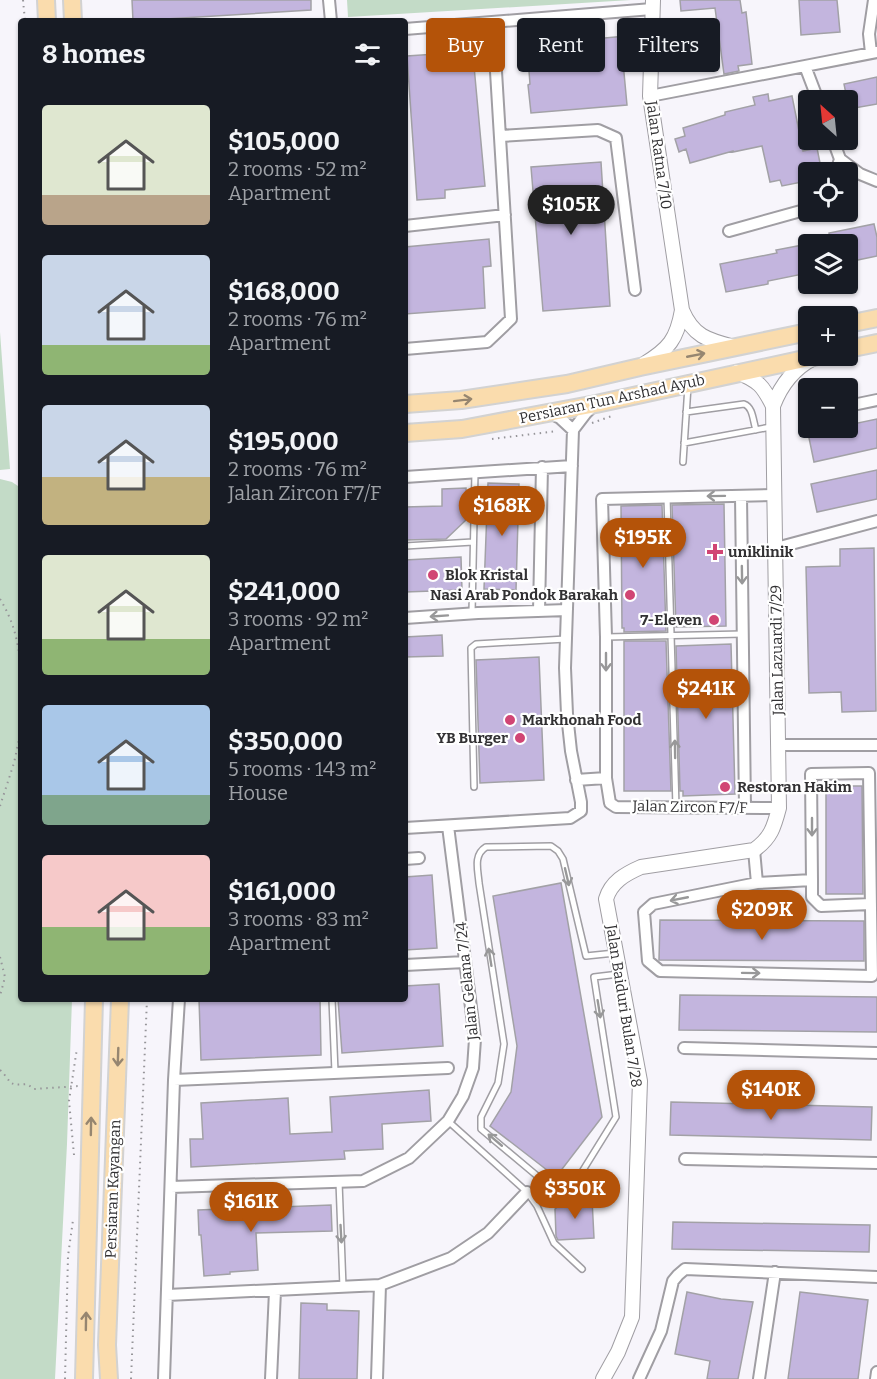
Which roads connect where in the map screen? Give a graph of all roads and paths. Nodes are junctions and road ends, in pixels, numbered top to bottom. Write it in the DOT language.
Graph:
graph roads {
  1 [pos="23,0"];
  2 [pos="46,0"];
  3 [pos="72,0"];
  4 [pos="329,0"];
  5 [pos="874,0"];
  6 [pos="652,4"];
  7 [pos="25,18"];
  8 [pos="47,18"];
  9 [pos="73,18"];
  10 [pos="331,18"];
  11 [pos="505,21"];
  12 [pos="426,27"];
  13 [pos="408,29"];
  14 [pos="874,52"];
  15 [pos="805,66"];
  16 [pos="496,72"];
  17 [pos="814,90"];
  18 [pos="650,96"];
  19 [pos="500,136"];
  20 [pos="837,150"];
  21 [pos="840,159"];
  22 [pos="839,162"];
  23 [pos="877,181"];
  24 [pos="798,212"];
  25 [pos="505,215"];
  26 [pos="408,226"];
  27 [pos="729,231"];
  28 [pos="635,290"];
  29 [pos="682,310"];
  30 [pos="877,318"];
  31 [pos="858,322"];
  32 [pos="798,334"];
  33 [pos="877,344"];
  34 [pos="736,347"];
  35 [pos="858,348"];
  36 [pos="408,350"];
  37 [pos="798,360"];
  38 [pos="640,366"];
  39 [pos="802,366"];
  40 [pos="737,372"];
  41 [pos="688,384"];
  42 [pos="877,400"];
  43 [pos="408,404"];
  44 [pos="596,404"];
  45 [pos="858,404"];
  46 [pos="773,406"];
  47 [pos="686,412"];
  48 [pos="550,413"];
  49 [pos="774,427"];
  50 [pos="573,430"];
  51 [pos="756,430"];
  52 [pos="408,433"];
  53 [pos="684,443"];
  54 [pos="683,462"];
  55 [pos="572,466"];
  56 [pos="542,467"];
  57 [pos="475,472"];
  58 [pos="408,477"];
  59 [pos="775,495"];
  60 [pos="741,496"];
  61 [pos="668,497"];
  62 [pos="877,521"];
  63 [pos="474,542"];
  64 [pos="408,546"];
  65 [pos="776,548"];
  66 [pos="0,599"];
  67 [pos="539,610"];
  68 [pos="567,610"];
  69 [pos="472,613"];
  70 [pos="408,618"];
  71 [pos="743,634"];
  72 [pos="672,636"];
  73 [pos="606,637"];
  74 [pos="566,639"];
  75 [pos="18,643"];
  76 [pos="18,744"];
  77 [pos="778,745"];
  78 [pos="877,745"];
  79 [pos="606,778"];
  80 [pos="576,780"];
  81 [pos="474,787"];
  82 [pos="0,806"];
  83 [pos="676,807"];
  84 [pos="745,808"];
  85 [pos="779,808"];
  86 [pos="448,826"];
  87 [pos="408,828"];
  88 [pos="754,850"];
  89 [pos="419,858"];
  90 [pos="408,859"];
  91 [pos="812,880"];
  92 [pos="757,883"];
  93 [pos="871,904"];
  94 [pos="617,953"];
  95 [pos="0,957"];
  96 [pos="465,962"];
  97 [pos="408,965"];
  98 [pos="621,973"];
  99 [pos="0,996"];
  100 [pos="94,1002"];
  101 [pos="120,1002"];
  102 [pos="147,1002"];
  103 [pos="179,1002"];
  104 [pos="332,1002"];
  105 [pos="78,1044"];
  106 [pos="684,1048"];
  107 [pos="877,1053"];
  108 [pos="448,1068"];
  109 [pos="0,1070"];
  110 [pos="335,1072"];
  111 [pos="174,1080"];
  112 [pos="92,1086"];
  113 [pos="71,1087"];
  114 [pos="448,1121"];
  115 [pos="685,1159"];
  116 [pos="877,1163"];
  117 [pos="75,1164"];
  118 [pos="339,1182"];
  119 [pos="171,1187"];
  120 [pos="527,1191"];
  121 [pos="73,1221"];
  122 [pos="582,1269"];
  123 [pos="775,1272"];
  124 [pos="877,1277"];
  125 [pos="380,1285"];
  126 [pos="343,1287"];
  127 [pos="274,1291"];
  128 [pos="167,1295"];
  129 [pos="107,1345"];
  130 [pos="877,1372"];
  131 [pos="65,1379"];
  132 [pos="84,1379"];
  133 [pos="100,1379"];
  134 [pos="110,1379"];
  135 [pos="131,1379"];
  136 [pos="164,1379"];
  137 [pos="271,1379"];
  138 [pos="377,1379"];
  139 [pos="603,1379"];
  140 [pos="639,1379"];
  141 [pos="759,1379"];
  142 [pos="876,1379"];
  1 -- 7 [label="path"];
  2 -- 8 [label="main road"];
  3 -- 9 [label="main road"];
  4 -- 10 [label="street"];
  5 -- 14 [label="street"];
  6 -- 11 [label="street"];
  6 -- 18 [label="street, Jalan Ratna 7/10"];
  12 -- 13 [label="street"];
  14 -- 15 [label="street"];
  15 -- 17 [label="street"];
  15 -- 18 [label="street"];
  16 -- 19 [label="street"];
  18 -- 29 [label="street, Jalan Ratna 7/10"];
  19 -- 25 [label="street"];
  19 -- 28 [label="street"];
  20 -- 21 [label="street"];
  21 -- 22 [label="street"];
  21 -- 23 [label="street"];
  24 -- 27 [label="street"];
  25 -- 26 [label="street"];
  25 -- 36 [label="street"];
  29 -- 34 [label="street, Jalan Ratna 7/10"];
  29 -- 38 [label="street, Jalan Ratna 7/10"];
  30 -- 31 [label="main road"];
  32 -- 34 [label="main road, Persiaran Tun Arshad Ayub"];
  33 -- 35 [label="main road"];
  38 -- 34 [label="main road, Persiaran Tun Arshad Ayub, one-way"];
  37 -- 40 [label="main road, Persiaran Tun Arshad Ayub"];
  43 -- 38 [label="main road, Persiaran Tun Arshad Ayub, one-way"];
  39 -- 46 [label="street"];
  40 -- 41 [label="main road, Persiaran Tun Arshad Ayub"];
  40 -- 46 [label="street"];
  41 -- 44 [label="main road, Persiaran Tun Arshad Ayub"];
  41 -- 47 [label="lane"];
  42 -- 45 [label="street"];
  44 -- 48 [label="main road, Persiaran Tun Arshad Ayub"];
  44 -- 50 [label="street"];
  46 -- 49 [label="street, Jalan Lazuardi 7/29"];
  47 -- 51 [label="lane"];
  47 -- 53 [label="lane"];
  48 -- 50 [label="street"];
  48 -- 52 [label="main road, Persiaran Tun Arshad Ayub"];
  49 -- 51 [label="lane"];
  49 -- 59 [label="street, Jalan Lazuardi 7/29"];
  50 -- 55 [label="street"];
  51 -- 53 [label="lane"];
  53 -- 54 [label="lane"];
  55 -- 56 [label="street"];
  55 -- 68 [label="street"];
  56 -- 57 [label="street"];
  56 -- 67 [label="street"];
  57 -- 58 [label="street"];
  57 -- 63 [label="lane"];
  59 -- 60 [label="street, Jalan Zircon F7/F"];
  59 -- 65 [label="street, Jalan Lazuardi 7/29"];
  60 -- 61 [label="street, Jalan Zircon F7/F, one-way"];
  60 -- 71 [label="street, one-way"];
  61 -- 72 [label="lane"];
  61 -- 73 [label="street, Jalan Zircon F7/F"];
  62 -- 65 [label="street"];
  63 -- 64 [label="lane"];
  63 -- 69 [label="lane"];
  65 -- 77 [label="street, Jalan Lazuardi 7/29"];
  66 -- 75 [label="path"];
  67 -- 68 [label="street"];
  67 -- 69 [label="street"];
  68 -- 74 [label="street"];
  69 -- 70 [label="street, one-way"];
  71 -- 72 [label="lane"];
  71 -- 84 [label="street"];
  72 -- 73 [label="lane"];
  83 -- 72 [label="lane, one-way"];
  73 -- 79 [label="street, Jalan Zircon F7/F, one-way"];
  74 -- 80 [label="street"];
  74 -- 81 [label="lane"];
  76 -- 82 [label="path"];
  77 -- 78 [label="street"];
  77 -- 85 [label="street, Jalan Lazuardi 7/29"];
  79 -- 80 [label="street"];
  79 -- 83 [label="street, Jalan Zircon F7/F"];
  80 -- 86 [label="street"];
  83 -- 84 [label="street, Jalan Zircon F7/F"];
  84 -- 85 [label="street, Jalan Zircon F7/F"];
  85 -- 88 [label="street, Jalan Lazuardi 7/29"];
  86 -- 87 [label="street"];
  86 -- 96 [label="street, Jalan Gelana 7/24"];
  88 -- 92 [label="street"];
  88 -- 94 [label="street, Jalan Baiduri Bulan 7/28"];
  89 -- 90 [label="street"];
  91 -- 92 [label="street"];
  91 -- 93 [label="street"];
  93 -- 91 [label="street, one-way"];
  92 -- 93 [label="street, one-way"];
  94 -- 98 [label="street, Jalan Baiduri Bulan 7/28"];
  98 -- 94 [label="lane, one-way"];
  95 -- 99 [label="path"];
  96 -- 97 [label="street"];
  96 -- 114 [label="street, Jalan Gelana 7/24"];
  98 -- 139 [label="street, Jalan Baiduri Bulan 7/28"];
  100 -- 112 [label="main road, Persiaran Kayangan"];
  101 -- 129 [label="main road, Persiaran Kayangan, one-way"];
  102 -- 135 [label="path"];
  103 -- 111 [label="street"];
  104 -- 110 [label="lane"];
  105 -- 113 [label="path"];
  106 -- 107 [label="street"];
  108 -- 110 [label="street"];
  109 -- 113 [label="path"];
  110 -- 111 [label="street"];
  111 -- 119 [label="street"];
  112 -- 113 [label="path"];
  132 -- 112 [label="main road, Persiaran Kayangan, one-way"];
  113 -- 117 [label="path"];
  114 -- 118 [label="street, Jalan Gelana 7/24"];
  114 -- 120 [label="lane"];
  115 -- 116 [label="street"];
  118 -- 119 [label="street, Jalan Gelana 7/24"];
  118 -- 126 [label="lane, one-way"];
  119 -- 128 [label="street"];
  120 -- 122 [label="lane"];
  120 -- 125 [label="street"];
  121 -- 131 [label="path"];
  123 -- 124 [label="street"];
  123 -- 140 [label="street"];
  123 -- 141 [label="street"];
  125 -- 126 [label="street"];
  125 -- 138 [label="street"];
  126 -- 127 [label="street"];
  127 -- 128 [label="street"];
  127 -- 137 [label="street"];
  128 -- 136 [label="street"];
  129 -- 133 [label="main road"];
  129 -- 134 [label="main road, Persiaran Kayangan"];
  130 -- 142 [label="street"];
}
